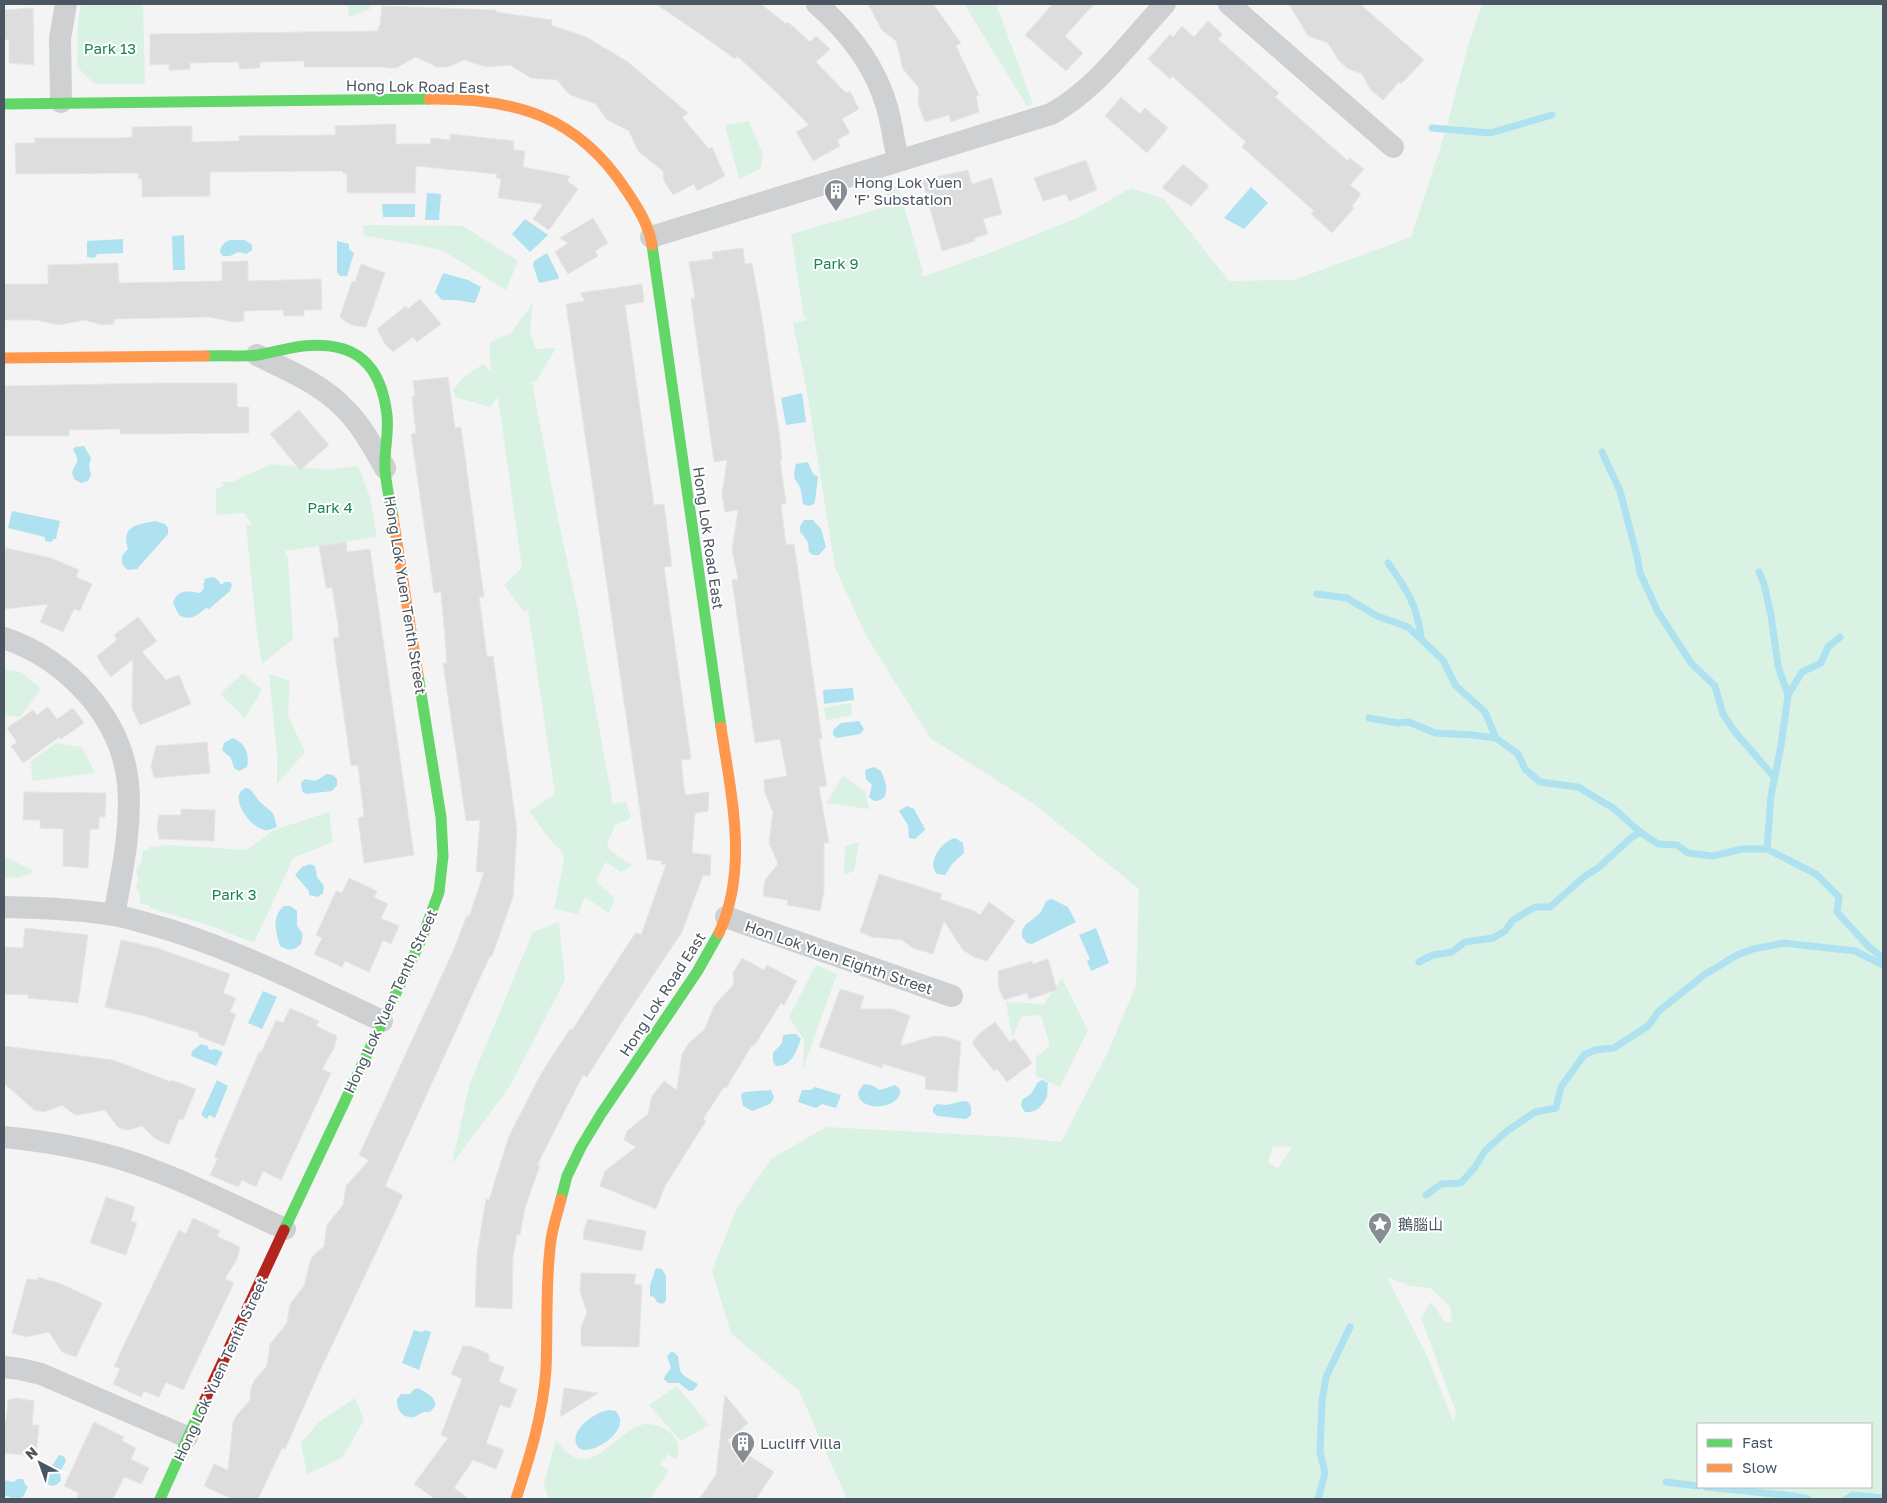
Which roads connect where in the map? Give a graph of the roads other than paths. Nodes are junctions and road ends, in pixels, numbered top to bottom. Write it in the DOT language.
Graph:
graph roads {
  1 [pos="66,4"];
  2 [pos="817,4"];
  3 [pos="1165,4"];
  4 [pos="1229,4"];
  5 [pos="61,102"];
  6 [pos="4,104"];
  7 [pos="1393,147"];
  8 [pos="898,160"];
  9 [pos="651,237"];
  10 [pos="257,355"];
  11 [pos="4,358"];
  12 [pos="386,468"];
  13 [pos="4,638"];
  14 [pos="4,907"];
  15 [pos="114,915"];
  16 [pos="726,917"];
  17 [pos="952,996"];
  18 [pos="382,1021"];
  19 [pos="4,1137"];
  20 [pos="285,1229"];
  21 [pos="4,1368"];
  22 [pos="187,1437"];
  23 [pos="160,1499"];
  24 [pos="516,1499"];
  1 -- 5 [label="street"];
  2 -- 8 [label="street"];
  3 -- 8 [label="street"];
  4 -- 7 [label="street"];
  5 -- 6 [label="street, Hong Lok Road East"];
  5 -- 9 [label="street, Hong Lok Road East"];
  8 -- 9 [label="street"];
  9 -- 16 [label="street, Hong Lok Road East"];
  10 -- 11 [label="street, Hong Lok Yuen Tenth Street"];
  10 -- 12 [label="street, Hong Lok Yuen Tenth Street"];
  10 -- 12 [label="street, Hong Lok Yuen Tenth Street"];
  12 -- 18 [label="street, Hong Lok Yuen Tenth Street"];
  13 -- 15 [label="street"];
  14 -- 15 [label="street"];
  15 -- 18 [label="street"];
  16 -- 17 [label="street, Hon Lok Yuen Eighth Street"];
  16 -- 24 [label="street, Hong Lok Road East"];
  18 -- 20 [label="street, Hong Lok Yuen Tenth Street"];
  19 -- 20 [label="street"];
  20 -- 22 [label="street, Hong Lok Yuen Tenth Street"];
  21 -- 22 [label="street"];
  22 -- 23 [label="street, Hong Lok Yuen Tenth Street"];
}
